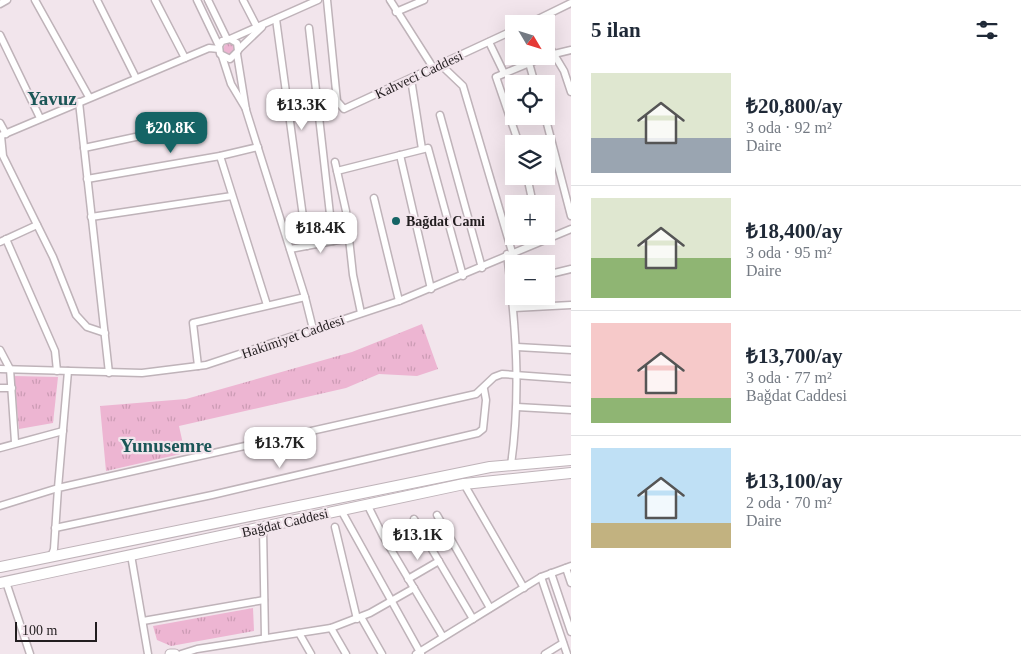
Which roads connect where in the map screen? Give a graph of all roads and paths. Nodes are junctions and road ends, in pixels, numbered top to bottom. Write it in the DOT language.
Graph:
graph roads {
  1 [pos="7,0"];
  2 [pos="36,0"];
  3 [pos="97,0"];
  4 [pos="155,0"];
  5 [pos="197,0"];
  6 [pos="208,0"];
  7 [pos="243,0"];
  8 [pos="318,0"];
  9 [pos="327,0"];
  10 [pos="390,0"];
  11 [pos="424,0"];
  12 [pos="305,3"];
  13 [pos="571,3"];
  14 [pos="0,4"];
  15 [pos="396,12"];
  16 [pos="549,15"];
  17 [pos="276,19"];
  18 [pos="266,24"];
  19 [pos="257,27"];
  20 [pos="309,28"];
  21 [pos="505,34"];
  22 [pos="0,35"];
  23 [pos="229,39"];
  24 [pos="489,42"];
  25 [pos="219,47"];
  26 [pos="571,50"];
  27 [pos="238,51"];
  28 [pos="555,53"];
  29 [pos="222,56"];
  30 [pos="185,58"];
  31 [pos="555,62"];
  32 [pos="441,65"];
  33 [pos="524,65"];
  34 [pos="434,69"];
  35 [pos="504,73"];
  36 [pos="136,78"];
  37 [pos="411,79"];
  38 [pos="571,92"];
  39 [pos="89,97"];
  40 [pos="79,102"];
  41 [pos="246,110"];
  42 [pos="440,115"];
  43 [pos="40,118"];
  44 [pos="0,123"];
  45 [pos="201,123"];
  46 [pos="547,125"];
  47 [pos="2,135"];
  48 [pos="516,135"];
  49 [pos="258,147"];
  50 [pos="84,148"];
  51 [pos="422,149"];
  52 [pos="400,155"];
  53 [pos="220,156"];
  54 [pos="335,162"];
  55 [pos="337,171"];
  56 [pos="87,179"];
  57 [pos="232,196"];
  58 [pos="374,198"];
  59 [pos="571,216"];
  60 [pos="91,217"];
  61 [pos="37,225"];
  62 [pos="571,229"];
  63 [pos="555,234"];
  64 [pos="349,238"];
  65 [pos="3,241"];
  66 [pos="333,241"];
  67 [pos="528,245"];
  68 [pos="307,246"];
  69 [pos="290,249"];
  70 [pos="510,253"];
  71 [pos="482,268"];
  72 [pos="571,268"];
  73 [pos="555,272"];
  74 [pos="462,276"];
  75 [pos="431,289"];
  76 [pos="306,297"];
  77 [pos="399,301"];
  78 [pos="267,305"];
  79 [pos="514,305"];
  80 [pos="571,305"];
  81 [pos="514,308"];
  82 [pos="361,314"];
  83 [pos="313,329"];
  84 [pos="104,333"];
  85 [pos="517,347"];
  86 [pos="0,350"];
  87 [pos="571,350"];
  88 [pos="198,366"];
  89 [pos="0,369"];
  90 [pos="10,369"];
  91 [pos="57,371"];
  92 [pos="68,371"];
  93 [pos="109,373"];
  94 [pos="516,375"];
  95 [pos="571,379"];
  96 [pos="0,388"];
  97 [pos="12,388"];
  98 [pos="484,389"];
  99 [pos="517,407"];
  100 [pos="571,410"];
  101 [pos="63,431"];
  102 [pos="15,442"];
  103 [pos="0,448"];
  104 [pos="571,460"];
  105 [pos="511,465"];
  106 [pos="571,473"];
  107 [pos="464,484"];
  108 [pos="58,488"];
  109 [pos="367,504"];
  110 [pos="0,506"];
  111 [pos="341,510"];
  112 [pos="437,515"];
  113 [pos="414,519"];
  114 [pos="335,527"];
  115 [pos="55,528"];
  116 [pos="263,528"];
  117 [pos="131,555"];
  118 [pos="51,557"];
  119 [pos="438,561"];
  120 [pos="0,567"];
  121 [pos="569,567"];
  122 [pos="551,573"];
  123 [pos="541,577"];
  124 [pos="408,579"];
  125 [pos="3,583"];
  126 [pos="571,583"];
  127 [pos="414,588"];
  128 [pos="524,588"];
  129 [pos="264,600"];
  130 [pos="391,603"];
  131 [pos="490,608"];
  132 [pos="359,618"];
  133 [pos="473,619"];
  134 [pos="143,622"];
  135 [pos="331,628"];
  136 [pos="571,632"];
  137 [pos="299,633"];
  138 [pos="443,637"];
  139 [pos="265,638"];
  140 [pos="563,643"];
  141 [pos="419,653"];
  142 [pos="30,654"];
  143 [pos="148,654"];
  144 [pos="170,654"];
  145 [pos="175,654"];
  146 [pos="181,654"];
  147 [pos="310,654"];
  148 [pos="346,654"];
  149 [pos="382,654"];
  150 [pos="545,654"];
  151 [pos="567,654"];
  1 -- 14 [label="street"];
  2 -- 39 [label="street"];
  3 -- 36 [label="street"];
  4 -- 30 [label="street"];
  5 -- 25 [label="street"];
  6 -- 23 [label="street"];
  7 -- 19 [label="street"];
  8 -- 12 [label="street"];
  9 -- 37 [label="street, Kahveci Caddesi"];
  10 -- 15 [label="street"];
  11 -- 15 [label="street"];
  12 -- 17 [label="street"];
  13 -- 16 [label="street"];
  15 -- 34 [label="street"];
  17 -- 18 [label="street"];
  17 -- 68 [label="street"];
  18 -- 19 [label="street"];
  18 -- 27 [label="street"];
  19 -- 23 [label="street"];
  20 -- 66 [label="street"];
  21 -- 24 [label="street, Kahveci Caddesi"];
  22 -- 43 [label="street"];
  23 -- 25 [label="street"];
  23 -- 27 [label="street"];
  24 -- 32 [label="street, Kahveci Caddesi"];
  24 -- 35 [label="street"];
  25 -- 29 [label="street"];
  25 -- 30 [label="street"];
  26 -- 28 [label="street"];
  27 -- 29 [label="street"];
  27 -- 41 [label="street"];
  29 -- 41 [label="street"];
  30 -- 36 [label="street"];
  31 -- 38 [label="street"];
  32 -- 34 [label="street, Kahveci Caddesi"];
  32 -- 70 [label="street"];
  33 -- 35 [label="street"];
  34 -- 37 [label="street, Kahveci Caddesi"];
  35 -- 48 [label="street"];
  36 -- 39 [label="street"];
  37 -- 51 [label="street"];
  39 -- 40 [label="street"];
  40 -- 43 [label="street"];
  40 -- 50 [label="street"];
  41 -- 49 [label="street"];
  42 -- 71 [label="street"];
  43 -- 47 [label="street"];
  44 -- 47 [label="street"];
  45 -- 50 [label="street"];
  46 -- 59 [label="street"];
  47 -- 61 [label="street"];
  49 -- 53 [label="street"];
  49 -- 69 [label="street"];
  50 -- 56 [label="street"];
  51 -- 52 [label="street"];
  51 -- 74 [label="street"];
  52 -- 55 [label="street"];
  52 -- 75 [label="street"];
  53 -- 56 [label="street"];
  53 -- 57 [label="street"];
  54 -- 55 [label="street"];
  55 -- 64 [label="street"];
  56 -- 60 [label="street"];
  57 -- 60 [label="street"];
  57 -- 78 [label="street"];
  58 -- 77 [label="street"];
  60 -- 84 [label="street"];
  61 -- 65 [label="street"];
  61 -- 84 [label="street"];
  62 -- 63 [label="street, Hakimiyet Caddesi"];
  64 -- 66 [label="street"];
  64 -- 82 [label="street"];
  65 -- 91 [label="street"];
  66 -- 68 [label="street"];
  67 -- 70 [label="street, Hakimiyet Caddesi"];
  68 -- 69 [label="street"];
  69 -- 76 [label="street"];
  70 -- 71 [label="street, Hakimiyet Caddesi"];
  71 -- 74 [label="street, Hakimiyet Caddesi"];
  72 -- 73 [label="street"];
  74 -- 75 [label="street, Hakimiyet Caddesi"];
  75 -- 77 [label="street, Hakimiyet Caddesi"];
  76 -- 78 [label="street"];
  76 -- 83 [label="street"];
  77 -- 82 [label="street, Hakimiyet Caddesi"];
  78 -- 88 [label="street"];
  79 -- 81 [label="street"];
  80 -- 81 [label="street"];
  81 -- 85 [label="street"];
  82 -- 83 [label="street, Hakimiyet Caddesi"];
  83 -- 88 [label="street, Hakimiyet Caddesi"];
  84 -- 93 [label="street"];
  85 -- 87 [label="street"];
  85 -- 94 [label="street"];
  86 -- 90 [label="street"];
  88 -- 93 [label="street, Hakimiyet Caddesi"];
  89 -- 90 [label="street, Hakimiyet Caddesi"];
  90 -- 91 [label="street, Hakimiyet Caddesi"];
  90 -- 97 [label="street"];
  91 -- 92 [label="street, Hakimiyet Caddesi"];
  92 -- 93 [label="street, Hakimiyet Caddesi"];
  92 -- 101 [label="street"];
  94 -- 95 [label="street"];
  94 -- 98 [label="street"];
  94 -- 99 [label="street"];
  96 -- 97 [label="street"];
  97 -- 102 [label="street"];
  98 -- 108 [label="street"];
  98 -- 115 [label="street"];
  99 -- 100 [label="street"];
  99 -- 105 [label="street"];
  101 -- 102 [label="street"];
  101 -- 108 [label="street"];
  102 -- 103 [label="street"];
  104 -- 105 [label="main road, Bağdat Caddesi"];
  105 -- 118 [label="main road, Bağdat Caddesi"];
  106 -- 107 [label="main road, Bağdat Caddesi"];
  107 -- 109 [label="main road, Bağdat Caddesi"];
  107 -- 128 [label="street"];
  108 -- 110 [label="street"];
  108 -- 115 [label="street"];
  109 -- 111 [label="main road, Bağdat Caddesi"];
  109 -- 124 [label="street"];
  111 -- 116 [label="main road, Bağdat Caddesi"];
  111 -- 130 [label="street"];
  112 -- 131 [label="street"];
  113 -- 119 [label="street"];
  114 -- 132 [label="street"];
  115 -- 118 [label="street"];
  116 -- 117 [label="main road, Bağdat Caddesi"];
  116 -- 129 [label="street"];
  117 -- 125 [label="main road, Bağdat Caddesi"];
  117 -- 134 [label="street"];
  118 -- 120 [label="main road, Bağdat Caddesi"];
  119 -- 124 [label="street"];
  119 -- 133 [label="street"];
  121 -- 122 [label="street"];
  121 -- 126 [label="street"];
  122 -- 123 [label="street"];
  122 -- 136 [label="street"];
  123 -- 128 [label="street"];
  123 -- 140 [label="street"];
  124 -- 127 [label="street"];
  125 -- 142 [label="street"];
  127 -- 130 [label="street"];
  127 -- 138 [label="street"];
  128 -- 131 [label="street"];
  129 -- 134 [label="street"];
  129 -- 139 [label="street"];
  130 -- 132 [label="street"];
  130 -- 141 [label="street"];
  131 -- 133 [label="street"];
  132 -- 135 [label="street"];
  132 -- 149 [label="street"];
  133 -- 138 [label="street"];
  134 -- 143 [label="street"];
  135 -- 137 [label="street"];
  135 -- 148 [label="street"];
  137 -- 139 [label="street"];
  137 -- 147 [label="street"];
  138 -- 141 [label="street"];
  139 -- 146 [label="street"];
  140 -- 150 [label="street"];
  140 -- 151 [label="street"];
  144 -- 145 [label="street"];
}
